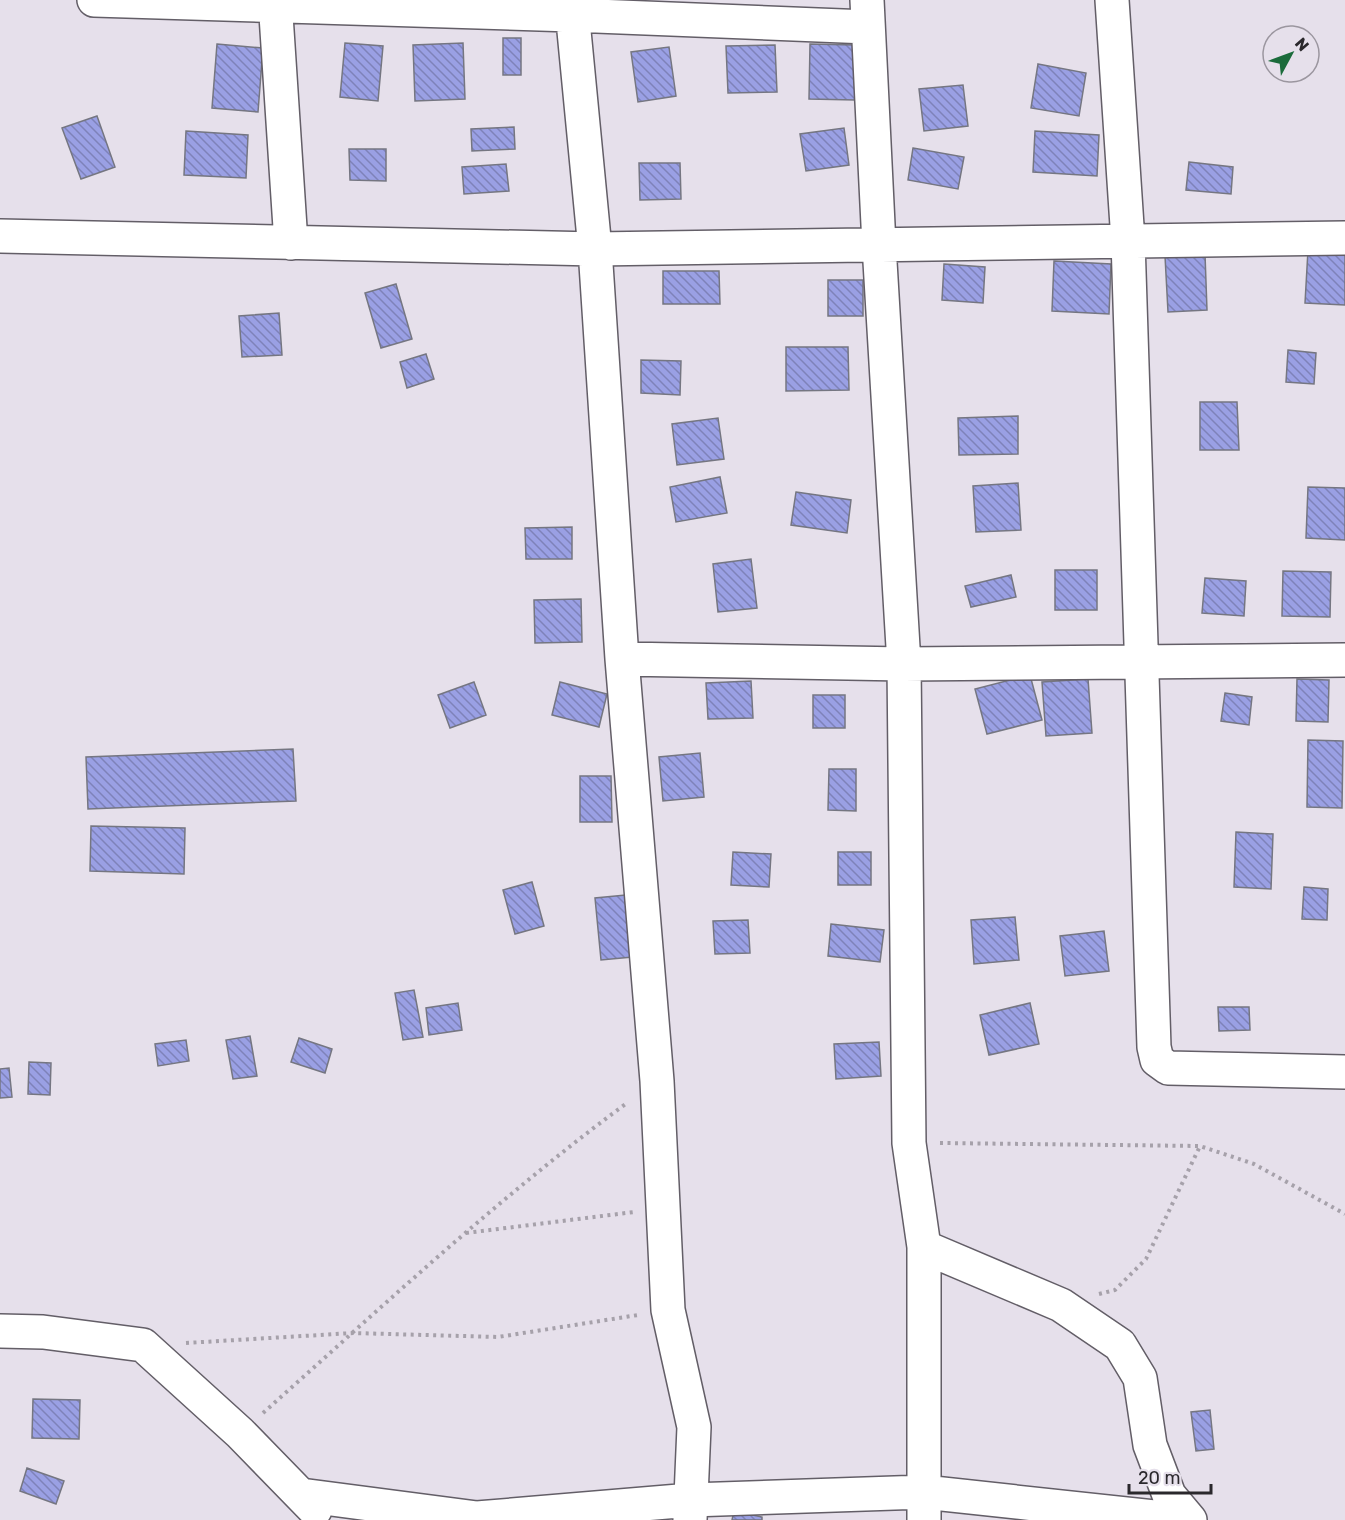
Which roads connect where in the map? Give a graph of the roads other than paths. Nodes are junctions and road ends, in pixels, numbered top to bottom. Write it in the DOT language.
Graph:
graph roads {
  1 [pos="94,0"];
  2 [pos="1112,0"];
  3 [pos="276,3"];
  4 [pos="571,7"];
  5 [pos="868,14"];
  6 [pos="0,236"];
  7 [pos="1345,238"];
  8 [pos="1128,241"];
  9 [pos="291,243"];
  10 [pos="879,245"];
  11 [pos="595,249"];
  12 [pos="622,659"];
  13 [pos="1345,660"];
  14 [pos="1142,662"];
  15 [pos="904,664"];
  16 [pos="1345,1072"];
  17 [pos="924,1247"];
  18 [pos="0,1331"];
  19 [pos="301,1495"];
  20 [pos="924,1506"];
  21 [pos="690,1510"];
  22 [pos="325,1520"];
  23 [pos="1182,1520"];
  24 [pos="1190,1520"];
  1 -- 3 [label="street"];
  2 -- 8 [label="street"];
  3 -- 4 [label="street"];
  3 -- 9 [label="street"];
  4 -- 5 [label="street"];
  4 -- 11 [label="street"];
  5 -- 10 [label="street"];
  6 -- 9 [label="street"];
  7 -- 8 [label="street"];
  8 -- 10 [label="street"];
  8 -- 14 [label="street"];
  9 -- 11 [label="street"];
  10 -- 11 [label="street"];
  10 -- 15 [label="street"];
  11 -- 12 [label="street"];
  12 -- 15 [label="street"];
  12 -- 21 [label="street"];
  13 -- 14 [label="street"];
  14 -- 15 [label="street"];
  14 -- 16 [label="street"];
  15 -- 17 [label="street"];
  17 -- 20 [label="street"];
  17 -- 24 [label="street"];
  18 -- 19 [label="street"];
  19 -- 21 [label="street"];
  19 -- 22 [label="street"];
  20 -- 21 [label="street"];
  20 -- 23 [label="street"];
}
